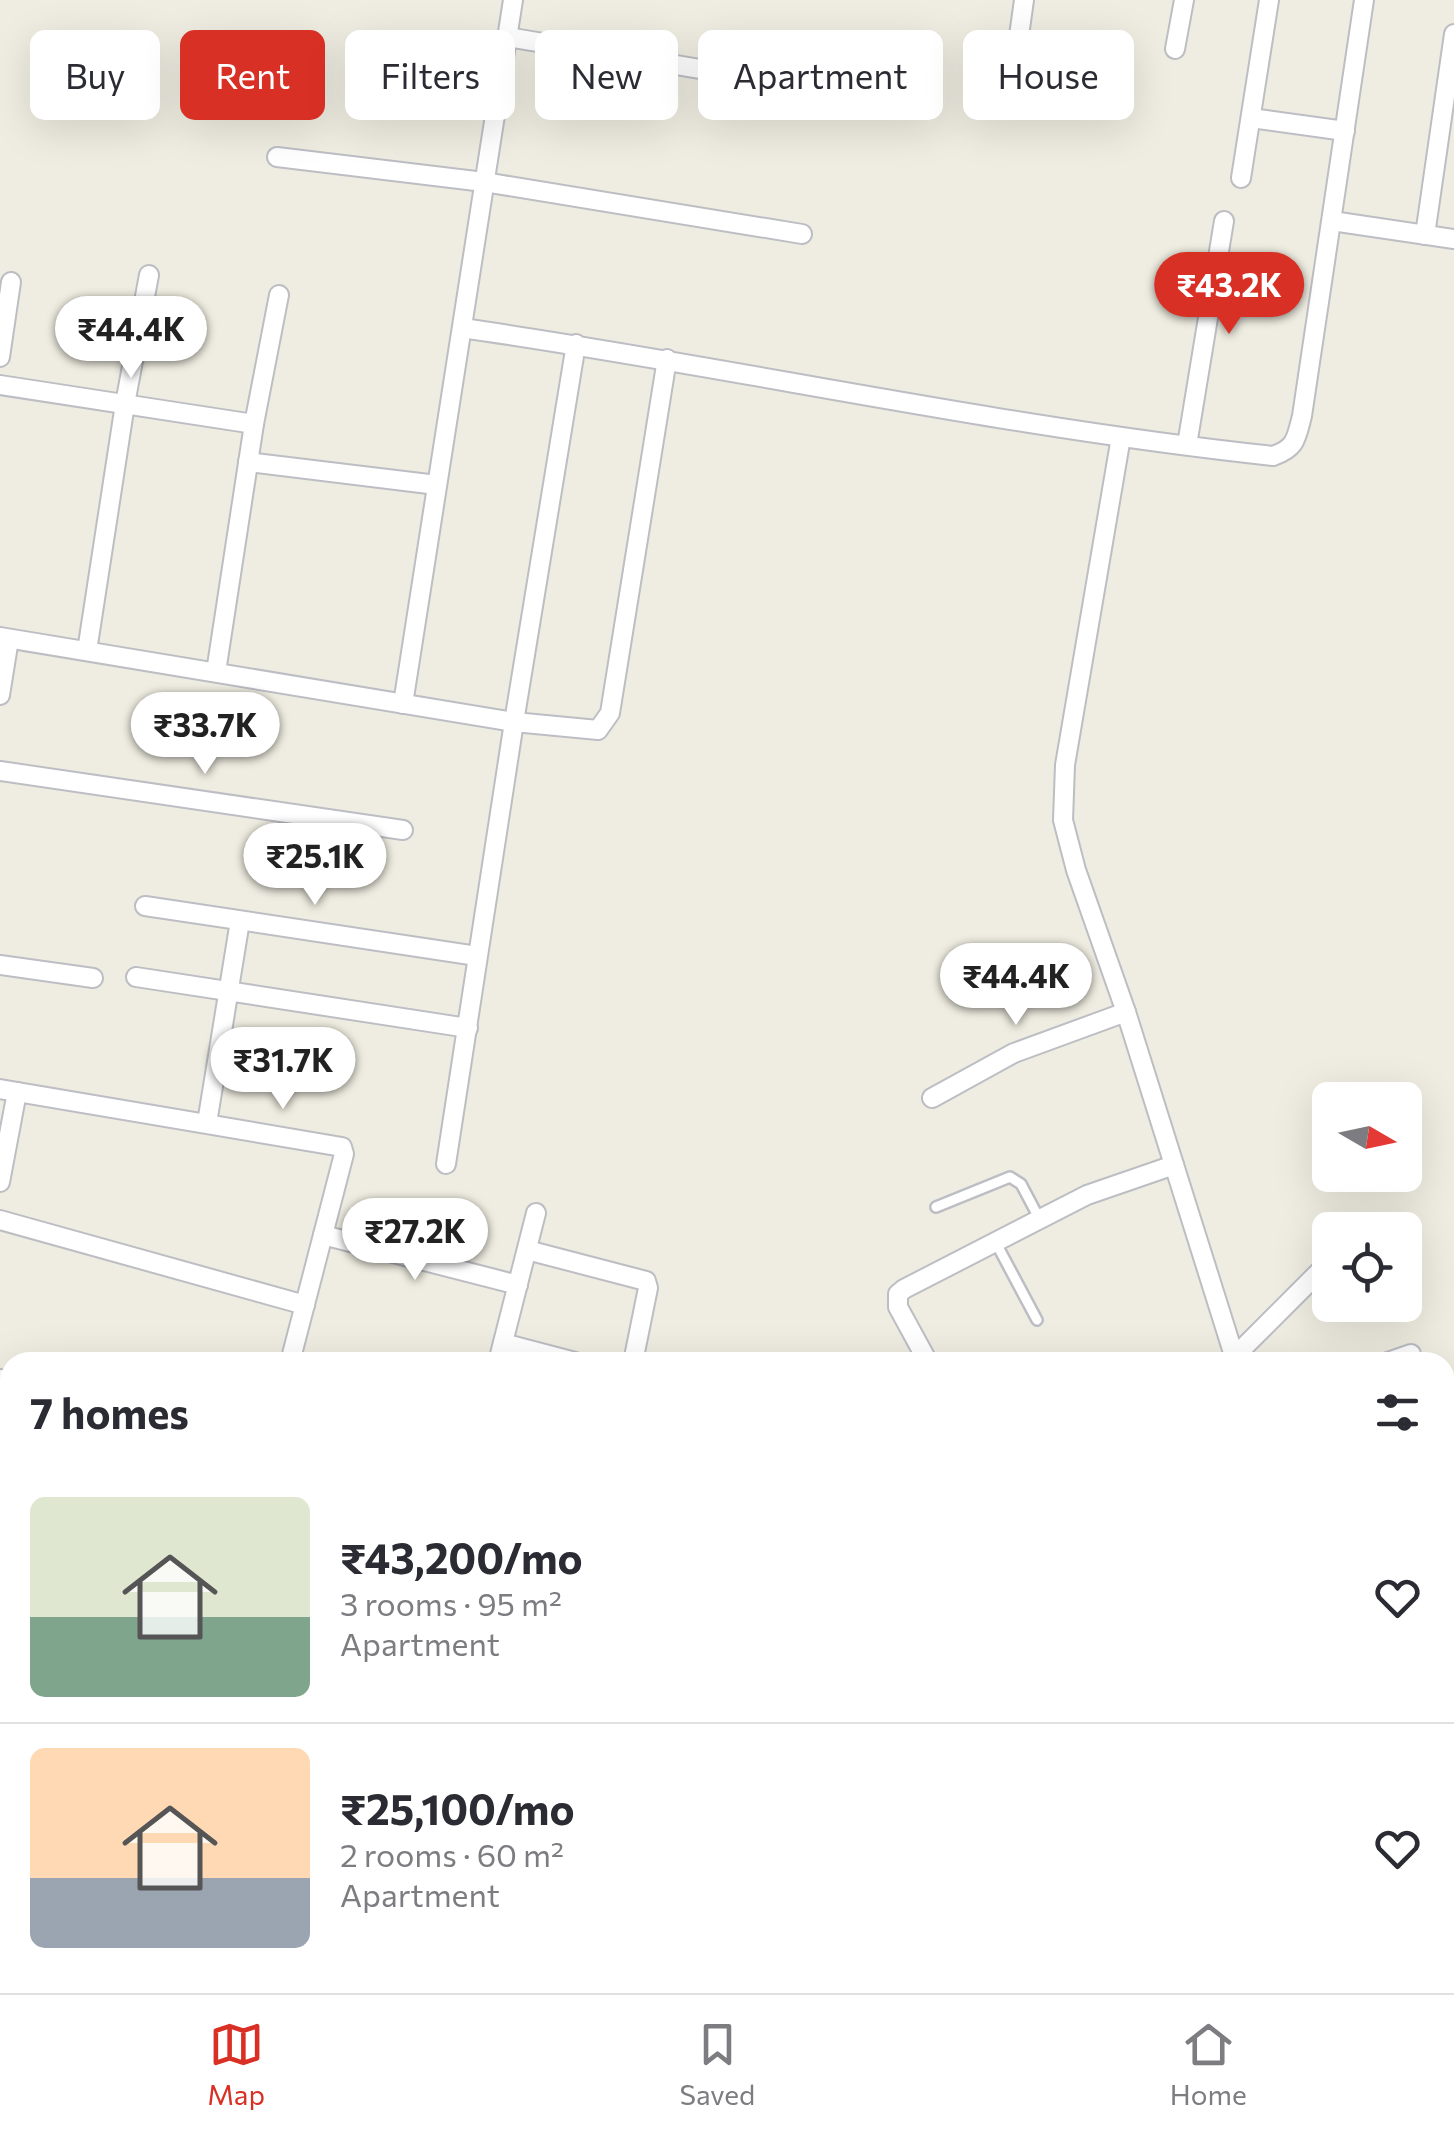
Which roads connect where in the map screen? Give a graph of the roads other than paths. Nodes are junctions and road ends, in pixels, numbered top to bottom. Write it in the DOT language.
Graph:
graph roads {
  1 [pos="513,0"];
  2 [pos="1024,0"];
  3 [pos="1184,0"];
  4 [pos="1270,0"];
  5 [pos="1364,0"];
  6 [pos="508,30"];
  7 [pos="1020,30"];
  8 [pos="1454,34"];
  9 [pos="515,38"];
  10 [pos="1175,50"];
  11 [pos="698,68"];
  12 [pos="1250,118"];
  13 [pos="494,120"];
  14 [pos="1345,131"];
  15 [pos="278,156"];
  16 [pos="1241,178"];
  17 [pos="484,182"];
  18 [pos="1224,221"];
  19 [pos="1332,221"];
  20 [pos="802,234"];
  21 [pos="1425,234"];
  22 [pos="1454,239"];
  23 [pos="149,275"];
  24 [pos="12,282"];
  25 [pos="279,295"];
  26 [pos="462,328"];
  27 [pos="576,344"];
  28 [pos="0,357"];
  29 [pos="667,359"];
  30 [pos="0,385"];
  31 [pos="125,404"];
  32 [pos="254,424"];
  33 [pos="1121,437"];
  34 [pos="1187,445"];
  35 [pos="248,462"];
  36 [pos="437,486"];
  37 [pos="5,638"];
  38 [pos="88,650"];
  39 [pos="216,672"];
  40 [pos="0,696"];
  41 [pos="403,704"];
  42 [pos="514,722"];
  43 [pos="0,771"];
  44 [pos="403,830"];
  45 [pos="145,906"];
  46 [pos="240,922"];
  47 [pos="477,956"];
  48 [pos="0,965"];
  49 [pos="136,977"];
  50 [pos="94,978"];
  51 [pos="228,990"];
  52 [pos="1126,1012"];
  53 [pos="468,1028"];
  54 [pos="9,1090"];
  55 [pos="932,1098"];
  56 [pos="207,1123"];
  57 [pos="446,1164"];
  58 [pos="1174,1165"];
  59 [pos="0,1182"];
  60 [pos="936,1207"];
  61 [pos="536,1213"];
  62 [pos="1039,1218"];
  63 [pos="0,1220"];
  64 [pos="323,1234"];
  65 [pos="995,1241"];
  66 [pos="527,1250"];
  67 [pos="1312,1280"];
  68 [pos="518,1285"];
  69 [pos="305,1304"];
  70 [pos="1038,1320"];
  71 [pos="503,1342"];
  72 [pos="293,1352"];
  73 [pos="500,1352"];
  74 [pos="539,1352"];
  75 [pos="635,1352"];
  76 [pos="923,1352"];
  77 [pos="1232,1352"];
  78 [pos="1243,1352"];
  1 -- 6 [label="street"];
  2 -- 7 [label="street"];
  3 -- 10 [label="street"];
  4 -- 12 [label="street"];
  5 -- 14 [label="street"];
  8 -- 21 [label="street"];
  9 -- 11 [label="street"];
  12 -- 14 [label="street"];
  12 -- 16 [label="street"];
  13 -- 17 [label="street"];
  14 -- 19 [label="street"];
  15 -- 17 [label="street"];
  17 -- 20 [label="street"];
  17 -- 26 [label="street"];
  18 -- 34 [label="street"];
  19 -- 21 [label="street"];
  19 -- 34 [label="street"];
  21 -- 22 [label="street"];
  23 -- 31 [label="street"];
  24 -- 28 [label="street"];
  25 -- 32 [label="street"];
  26 -- 27 [label="street"];
  26 -- 36 [label="street"];
  27 -- 29 [label="street"];
  27 -- 42 [label="street"];
  29 -- 33 [label="street"];
  29 -- 42 [label="street"];
  30 -- 31 [label="street"];
  31 -- 32 [label="street"];
  31 -- 38 [label="street"];
  32 -- 35 [label="street"];
  33 -- 34 [label="street"];
  33 -- 52 [label="street"];
  35 -- 36 [label="street"];
  35 -- 39 [label="street"];
  36 -- 41 [label="street"];
  37 -- 38 [label="street"];
  37 -- 40 [label="street"];
  38 -- 39 [label="street"];
  39 -- 41 [label="street"];
  41 -- 42 [label="street"];
  42 -- 47 [label="street"];
  43 -- 44 [label="street"];
  45 -- 46 [label="street"];
  46 -- 47 [label="street"];
  46 -- 51 [label="street"];
  47 -- 53 [label="street"];
  48 -- 50 [label="street"];
  49 -- 51 [label="street"];
  51 -- 53 [label="street"];
  51 -- 56 [label="street"];
  52 -- 55 [label="street"];
  52 -- 58 [label="street"];
  53 -- 57 [label="street"];
  54 -- 56 [label="street"];
  54 -- 59 [label="street"];
  56 -- 64 [label="street"];
  58 -- 62 [label="street"];
  58 -- 77 [label="street"];
  60 -- 62 [label="lane"];
  61 -- 66 [label="street"];
  62 -- 65 [label="street"];
  63 -- 69 [label="street"];
  64 -- 68 [label="street"];
  64 -- 69 [label="street"];
  65 -- 70 [label="lane"];
  65 -- 76 [label="street"];
  66 -- 68 [label="street"];
  66 -- 75 [label="street"];
  67 -- 78 [label="street"];
  68 -- 71 [label="street"];
  69 -- 72 [label="street"];
  71 -- 73 [label="street"];
  71 -- 74 [label="street"];
}
